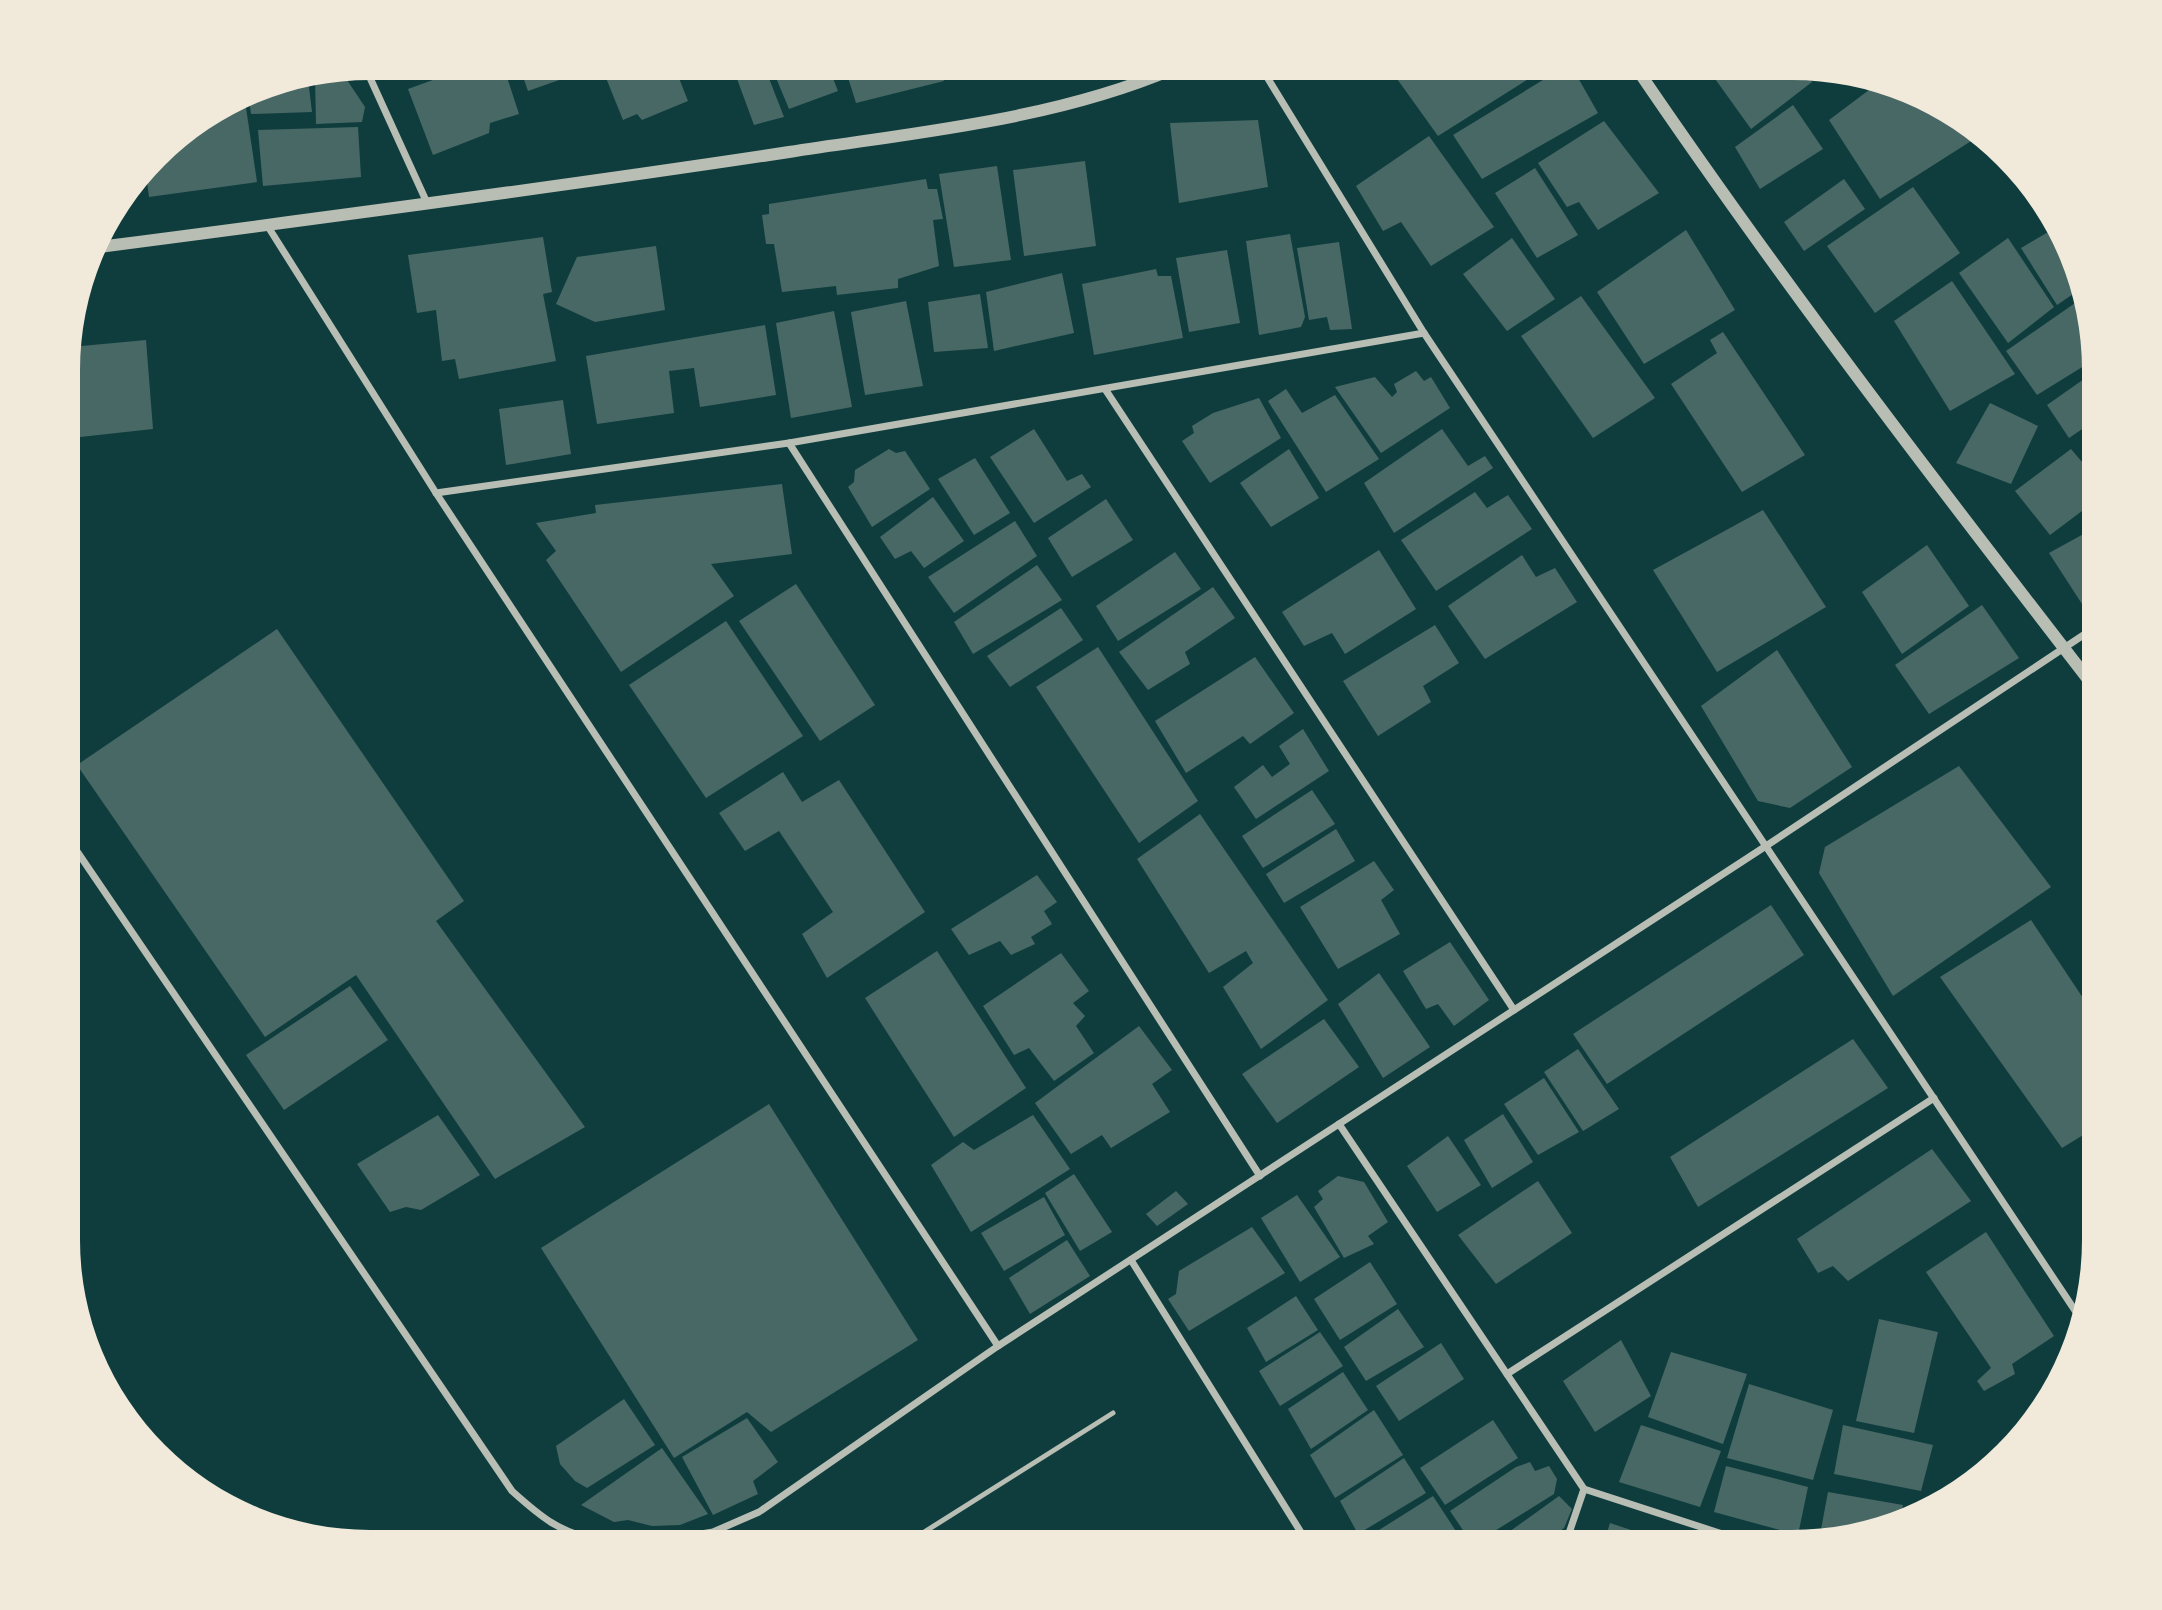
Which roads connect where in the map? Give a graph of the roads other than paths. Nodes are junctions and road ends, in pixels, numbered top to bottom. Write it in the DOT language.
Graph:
graph roads {
  1 [pos="371,80"];
  2 [pos="1147,80"];
  3 [pos="1269,80"];
  4 [pos="1644,80"];
  5 [pos="428,206"];
  6 [pos="268,225"];
  7 [pos="108,246"];
  8 [pos="1423,333"];
  9 [pos="1105,389"];
  10 [pos="789,443"];
  11 [pos="436,493"];
  12 [pos="2082,636"];
  13 [pos="2064,649"];
  14 [pos="2082,672"];
  15 [pos="1766,846"];
  16 [pos="80,856"];
  17 [pos="1514,1010"];
  18 [pos="1934,1098"];
  19 [pos="1339,1124"];
  20 [pos="1260,1175"];
  21 [pos="1131,1260"];
  22 [pos="2073,1308"];
  23 [pos="998,1346"];
  24 [pos="1507,1374"];
  25 [pos="1113,1413"];
  26 [pos="1584,1489"];
  27 [pos="562,1530"];
  28 [pos="718,1530"];
  29 [pos="927,1530"];
  30 [pos="1300,1530"];
  31 [pos="1570,1530"];
  32 [pos="1709,1530"];
  1 -- 5 [label="street"];
  2 -- 5 [label="street"];
  3 -- 8 [label="street"];
  4 -- 13 [label="street"];
  5 -- 6 [label="street"];
  6 -- 7 [label="street"];
  6 -- 11 [label="street"];
  8 -- 9 [label="street"];
  8 -- 15 [label="street"];
  9 -- 10 [label="street"];
  9 -- 17 [label="street"];
  10 -- 11 [label="street"];
  10 -- 20 [label="street"];
  11 -- 23 [label="street"];
  12 -- 13 [label="street"];
  13 -- 14 [label="street"];
  13 -- 15 [label="street"];
  15 -- 17 [label="street"];
  15 -- 18 [label="street"];
  16 -- 27 [label="street"];
  17 -- 19 [label="street"];
  18 -- 22 [label="street"];
  18 -- 24 [label="street"];
  19 -- 20 [label="street"];
  19 -- 24 [label="street"];
  20 -- 21 [label="street"];
  21 -- 23 [label="street"];
  21 -- 30 [label="street"];
  23 -- 28 [label="street"];
  24 -- 26 [label="street"];
  25 -- 29 [label="lane"];
  26 -- 31 [label="street"];
  26 -- 32 [label="street"];
}
